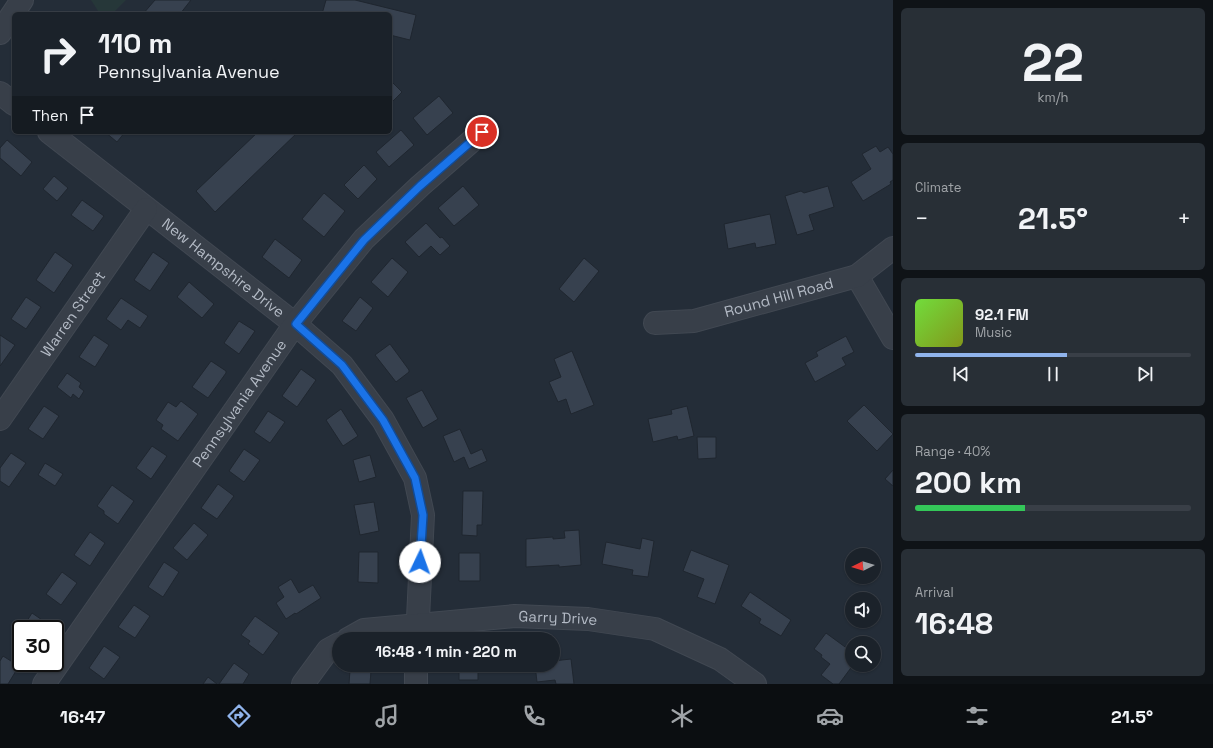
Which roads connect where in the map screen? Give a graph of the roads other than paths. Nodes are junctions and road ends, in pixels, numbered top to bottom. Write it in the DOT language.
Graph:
graph roads {
  1 [pos="22,0"];
  2 [pos="14,12"];
  3 [pos="12,15"];
  4 [pos="0,33"];
  5 [pos="0,93"];
  6 [pos="12,102"];
  7 [pos="482,132"];
  8 [pos="52,134"];
  9 [pos="146,208"];
  10 [pos="893,248"];
  11 [pos="857,276"];
  12 [pos="655,323"];
  13 [pos="296,324"];
  14 [pos="893,338"];
  15 [pos="0,419"];
  16 [pos="360,632"];
  17 [pos="417,632"];
  18 [pos="332,648"];
  19 [pos="416,672"];
  20 [pos="44,684"];
  21 [pos="303,684"];
  22 [pos="416,684"];
  23 [pos="755,684"];
  1 -- 2 [label="street"];
  3 -- 4 [label="street"];
  5 -- 6 [label="street"];
  7 -- 13 [label="street, Pennsylvania Avenue"];
  8 -- 9 [label="street, New Hampshire Drive"];
  9 -- 13 [label="street, New Hampshire Drive"];
  9 -- 15 [label="street, Warren Street"];
  10 -- 11 [label="street, Round Hill Road"];
  11 -- 12 [label="street, Round Hill Road"];
  11 -- 14 [label="street"];
  13 -- 17 [label="street, New Hampshire Drive"];
  13 -- 20 [label="street, Pennsylvania Avenue"];
  16 -- 17 [label="street, Garry Drive"];
  17 -- 23 [label="street, Garry Drive"];
  18 -- 21 [label="street"];
  19 -- 22 [label="street"];
}
